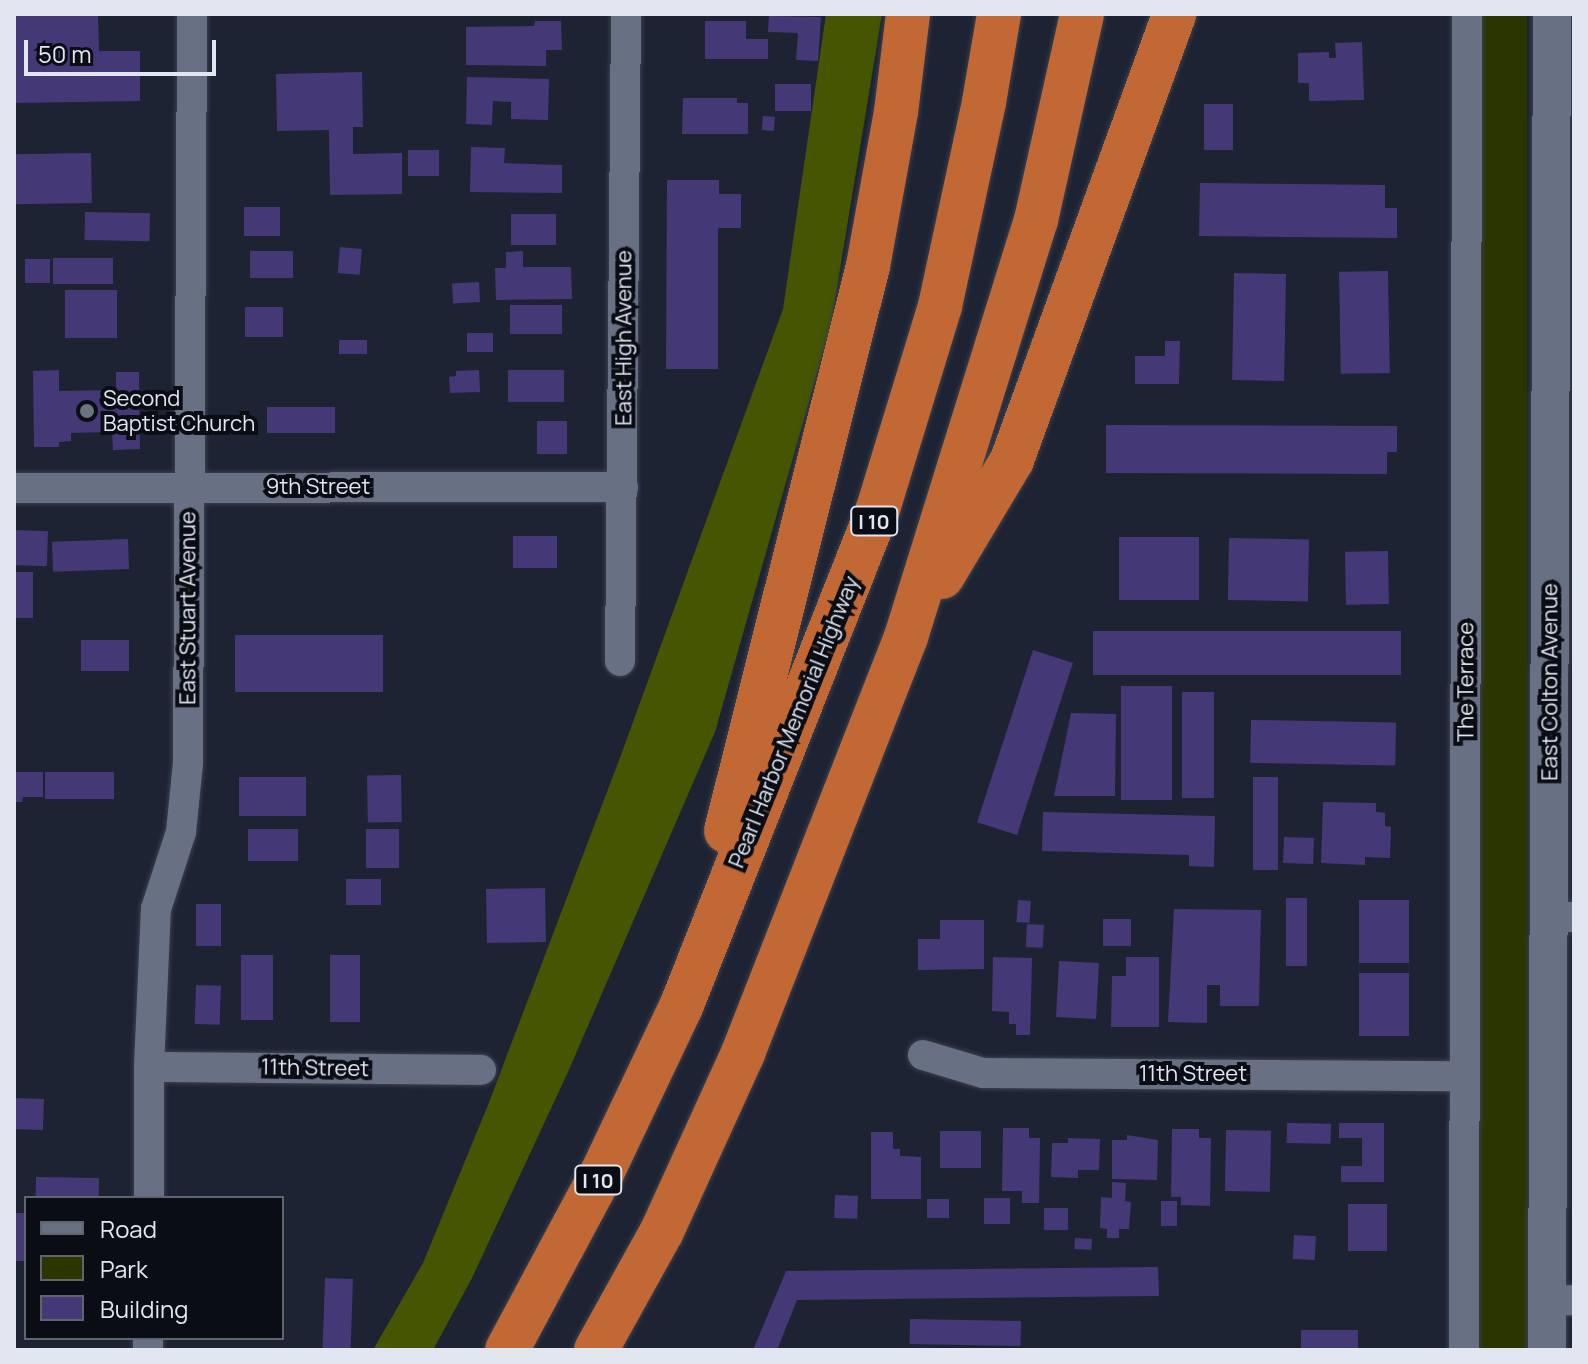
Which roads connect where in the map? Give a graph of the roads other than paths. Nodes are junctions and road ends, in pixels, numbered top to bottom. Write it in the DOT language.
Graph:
graph roads {
  1 [pos="192,14"];
  2 [pos="626,14"];
  3 [pos="908,14"];
  4 [pos="999,14"];
  5 [pos="1082,14"];
  6 [pos="1174,14"];
  7 [pos="1467,14"];
  8 [pos="1552,14"];
  9 [pos="1563,152"];
  10 [pos="188,487"];
  11 [pos="623,487"];
  12 [pos="14,488"];
  13 [pos="1562,536"];
  14 [pos="906,637"];
  15 [pos="620,661"];
  16 [pos="1561,917"];
  17 [pos="681,1007"];
  18 [pos="923,1055"];
  19 [pos="149,1067"];
  20 [pos="481,1070"];
  21 [pos="1465,1076"];
  22 [pos="149,1196"];
  23 [pos="1561,1301"];
  24 [pos="507,1350"];
  25 [pos="596,1350"];
  26 [pos="1464,1350"];
  27 [pos="1547,1350"];
  1 -- 10 [label="street, East Stuart Avenue"];
  2 -- 11 [label="street, East High Avenue"];
  3 -- 17 [label="highway"];
  4 -- 17 [label="highway, Pearl Harbor Memorial Highway / I 10"];
  5 -- 14 [label="highway"];
  6 -- 14 [label="highway"];
  7 -- 21 [label="street, The Terrace"];
  8 -- 9 [label="street, East Colton Avenue"];
  9 -- 13 [label="street, East Colton Avenue"];
  10 -- 11 [label="street, 9th Street"];
  10 -- 12 [label="street, 9th Street"];
  10 -- 19 [label="street, East Stuart Avenue"];
  11 -- 15 [label="street, East High Avenue"];
  13 -- 16 [label="street, East Colton Avenue"];
  14 -- 25 [label="highway"];
  16 -- 23 [label="street, East Colton Avenue"];
  17 -- 24 [label="highway, Pearl Harbor Memorial Highway / I 10"];
  18 -- 21 [label="street, 11th Street"];
  19 -- 20 [label="street, 11th Street"];
  19 -- 22 [label="street, East Stuart Avenue"];
  21 -- 26 [label="street, The Terrace"];
  23 -- 27 [label="street, East Colton Avenue"];
}
